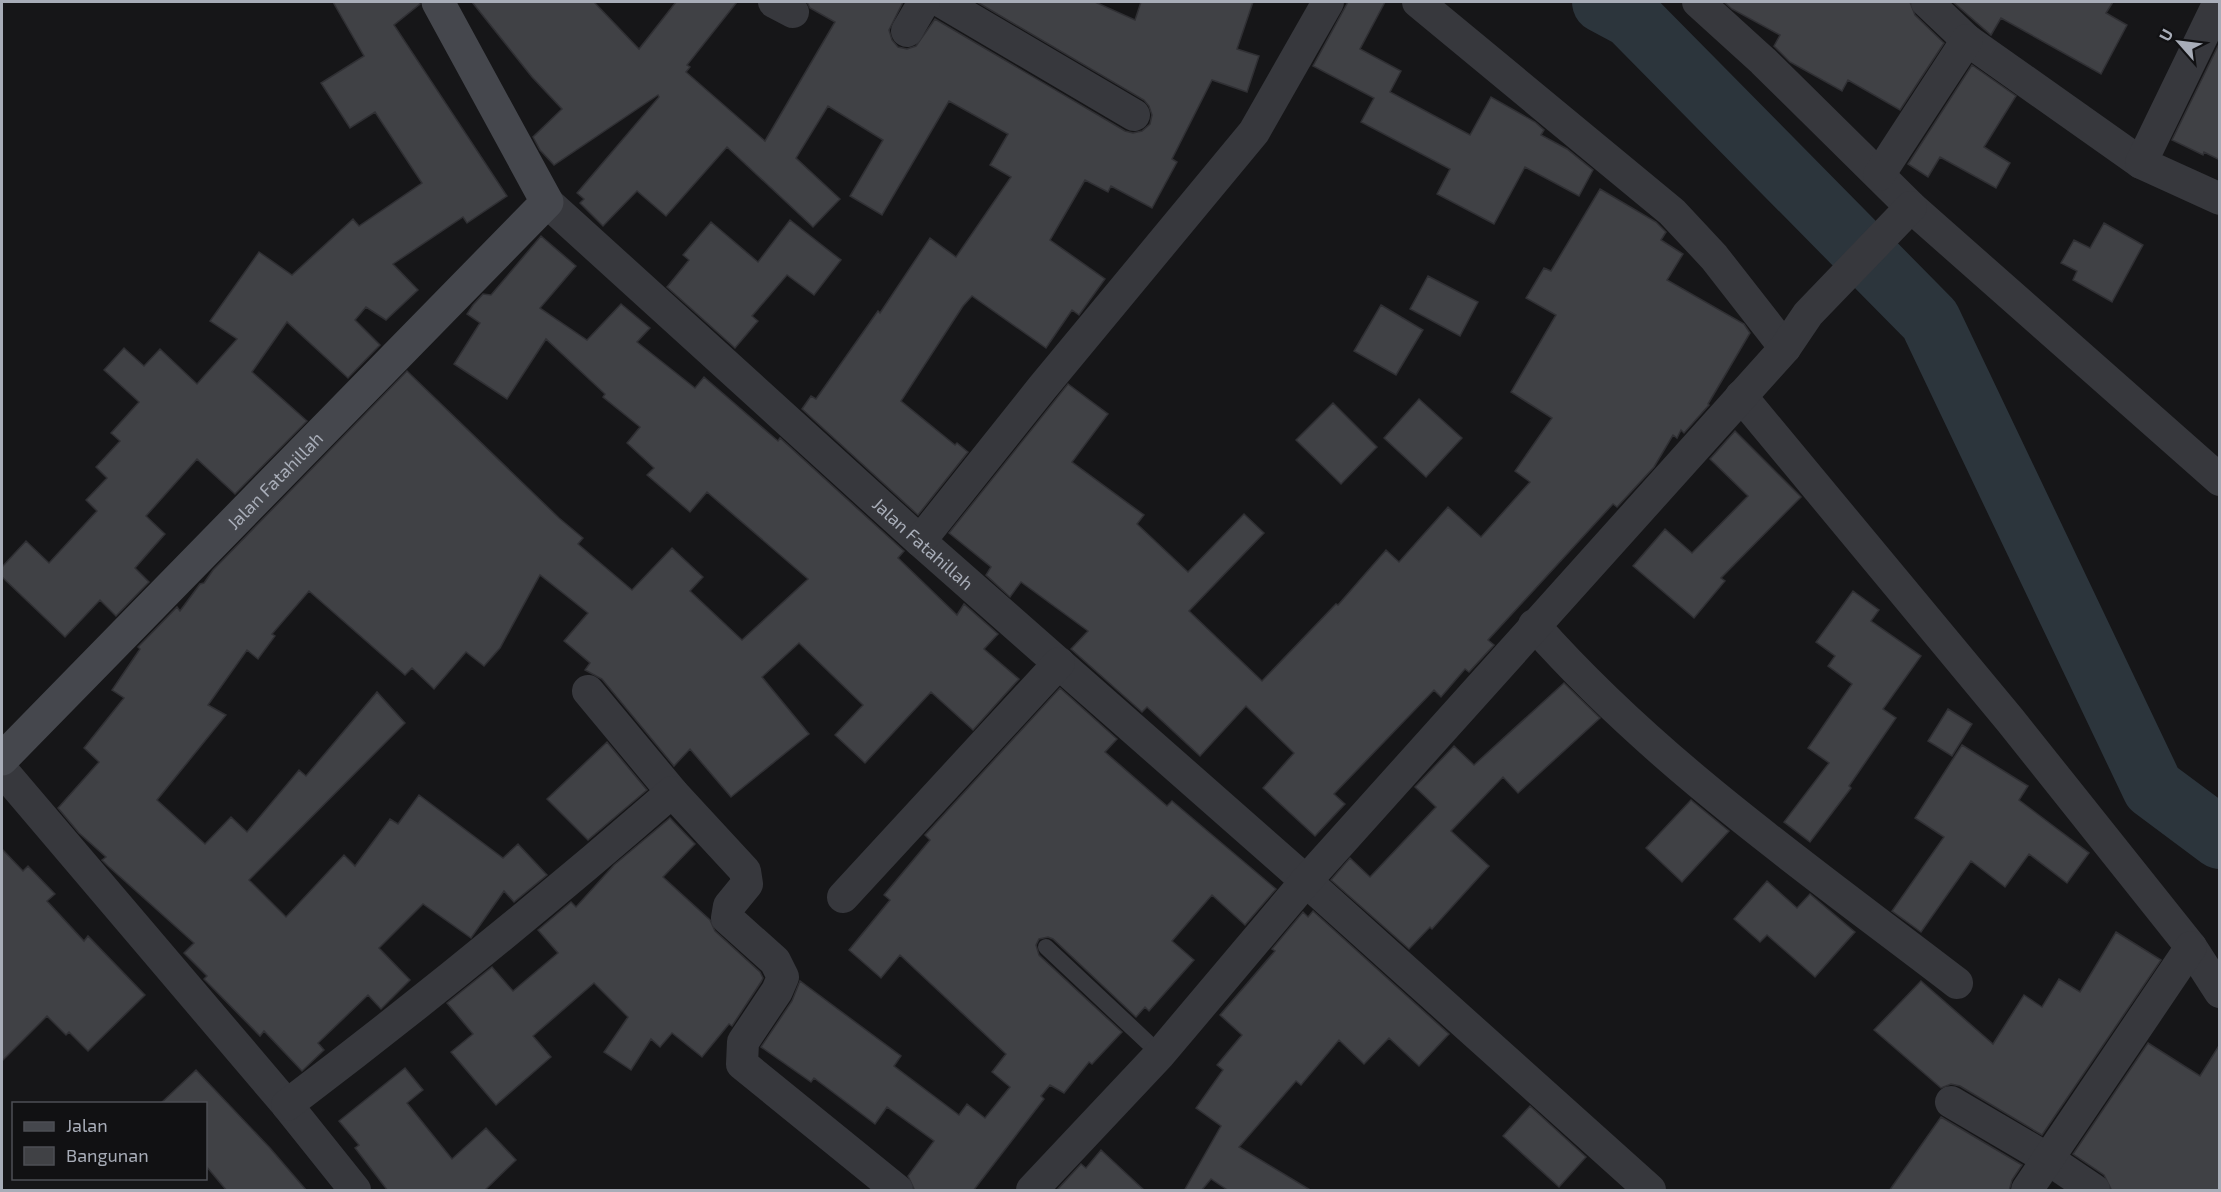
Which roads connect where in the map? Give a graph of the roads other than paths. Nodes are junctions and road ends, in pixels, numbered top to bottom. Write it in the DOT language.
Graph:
graph roads {
  1 [pos="438,2"];
  2 [pos="924,2"];
  3 [pos="942,2"];
  4 [pos="1328,2"];
  5 [pos="1418,2"];
  6 [pos="1698,2"];
  7 [pos="1927,2"];
  8 [pos="2219,2"];
  9 [pos="907,32"];
  10 [pos="1967,40"];
  11 [pos="1134,115"];
  12 [pos="2141,163"];
  13 [pos="1879,175"];
  14 [pos="2220,199"];
  15 [pos="547,202"];
  16 [pos="1903,215"];
  17 [pos="1785,348"];
  18 [pos="1741,396"];
  19 [pos="2220,480"];
  20 [pos="920,541"];
  21 [pos="1534,625"];
  22 [pos="1059,663"];
  23 [pos="588,691"];
  24 [pos="2,759"];
  25 [pos="2,770"];
  26 [pos="672,792"];
  27 [pos="1306,881"];
  28 [pos="843,897"];
  29 [pos="1046,947"];
  30 [pos="2191,947"];
  31 [pos="1957,983"];
  32 [pos="2220,992"];
  33 [pos="1160,1054"];
  34 [pos="1952,1102"];
  35 [pos="287,1105"];
  36 [pos="2048,1159"];
  37 [pos="355,1191"];
  38 [pos="897,1191"];
  39 [pos="1032,1191"];
  40 [pos="1650,1191"];
  41 [pos="2027,1191"];
  42 [pos="2094,1191"];
  1 -- 15 [label="street, Jalan Fatahillah"];
  2 -- 9 [label="street"];
  3 -- 11 [label="street"];
  4 -- 20 [label="street"];
  5 -- 17 [label="street"];
  6 -- 13 [label="street"];
  7 -- 10 [label="street"];
  8 -- 12 [label="street"];
  10 -- 12 [label="street"];
  10 -- 13 [label="street"];
  12 -- 14 [label="street"];
  13 -- 16 [label="street"];
  15 -- 20 [label="street, Jalan Fatahillah"];
  15 -- 24 [label="street, Jalan Fatahillah"];
  16 -- 17 [label="street"];
  16 -- 19 [label="street"];
  17 -- 18 [label="street"];
  18 -- 21 [label="street"];
  18 -- 30 [label="street"];
  20 -- 22 [label="street, Jalan Fatahillah"];
  21 -- 27 [label="street"];
  21 -- 31 [label="street"];
  22 -- 27 [label="street, Jalan Fatahillah"];
  22 -- 28 [label="street"];
  23 -- 26 [label="street"];
  25 -- 35 [label="street"];
  26 -- 35 [label="street"];
  26 -- 38 [label="street"];
  27 -- 33 [label="street"];
  27 -- 40 [label="street, Jalan Fatahillah"];
  29 -- 33 [label="lane"];
  30 -- 32 [label="street"];
  30 -- 36 [label="street"];
  33 -- 39 [label="street"];
  34 -- 36 [label="street"];
  35 -- 37 [label="street"];
  36 -- 41 [label="street"];
  36 -- 42 [label="street"];
}
